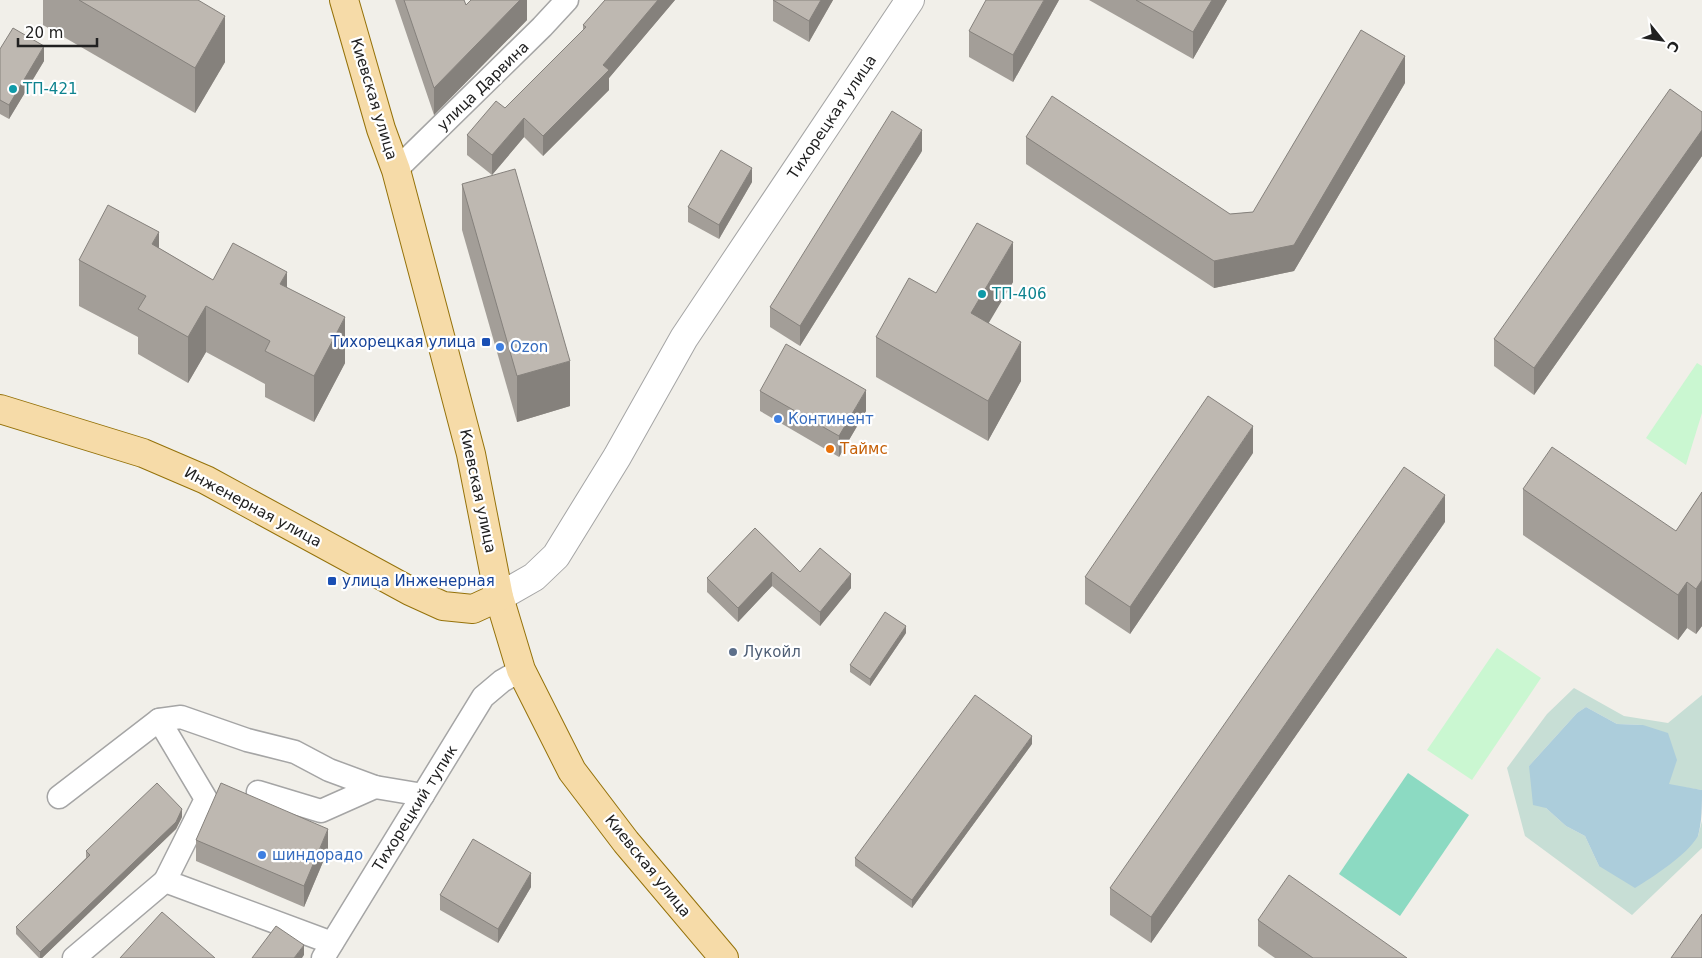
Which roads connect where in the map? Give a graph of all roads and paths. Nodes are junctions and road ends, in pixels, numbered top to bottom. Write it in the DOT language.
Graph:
graph roads {
  1 [pos="344,0"];
  2 [pos="567,0"];
  3 [pos="910,0"];
  4 [pos="396,170"];
  5 [pos="0,409"];
  6 [pos="499,597"];
  7 [pos="521,670"];
  8 [pos="159,720"];
  9 [pos="375,787"];
  10 [pos="258,792"];
  11 [pos="423,795"];
  12 [pos="59,797"];
  13 [pos="166,881"];
  14 [pos="327,950"];
  15 [pos="74,958"];
  16 [pos="724,958"];
  1 -- 4 [label="main road, Киевская улица"];
  2 -- 4 [label="street, улица Дарвина"];
  3 -- 6 [label="street, Тихорецкая улица"];
  4 -- 6 [label="main road, Киевская улица"];
  5 -- 6 [label="main road, Инженерная улица"];
  6 -- 7 [label="main road, Киевская улица"];
  7 -- 11 [label="street, Тихорецкий тупик"];
  7 -- 16 [label="main road, Киевская улица"];
  8 -- 9 [label="street"];
  8 -- 12 [label="street"];
  8 -- 13 [label="street"];
  9 -- 10 [label="street"];
  9 -- 11 [label="street"];
  11 -- 14 [label="street, Тихорецкий тупик"];
  13 -- 14 [label="street"];
  13 -- 15 [label="street"];
}
